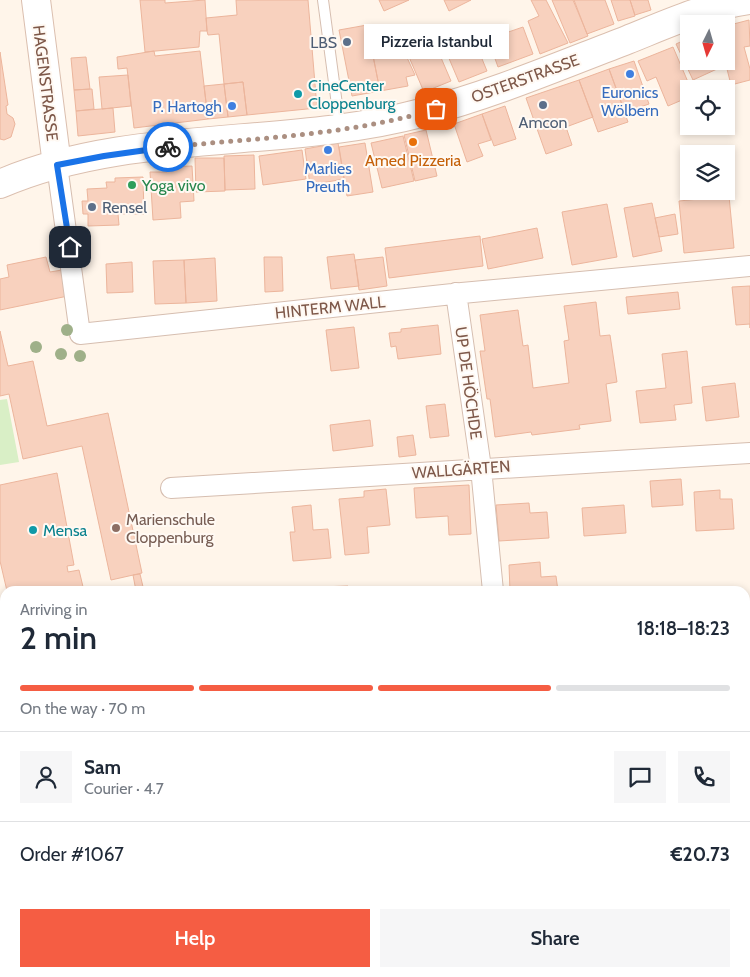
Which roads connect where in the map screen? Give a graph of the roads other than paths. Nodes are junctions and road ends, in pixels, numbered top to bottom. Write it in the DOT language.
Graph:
graph roads {
  1 [pos="36,0"];
  2 [pos="323,0"];
  3 [pos="739,1"];
  4 [pos="340,128"];
  5 [pos="57,165"];
  6 [pos="0,184"];
  7 [pos="750,266"];
  8 [pos="456,293"];
  9 [pos="750,453"];
  10 [pos="481,468"];
  11 [pos="171,488"];
  12 [pos="493,586"];
  1 -- 5 [label="street, HAGENSTRASSE"];
  2 -- 4 [label="lane"];
  3 -- 4 [label="street, OSTERSTRASSE"];
  4 -- 5 [label="street, OSTERSTRASSE"];
  5 -- 6 [label="street, OSTERSTRASSE"];
  5 -- 8 [label="street, HINTERM WALL"];
  7 -- 8 [label="street, HINTERM WALL"];
  8 -- 10 [label="street, UP DE HÖCHDE"];
  9 -- 10 [label="street, WALLGÄRTEN"];
  10 -- 11 [label="street, WALLGÄRTEN"];
  10 -- 12 [label="street, UP DE HÖCHDE"];
}
